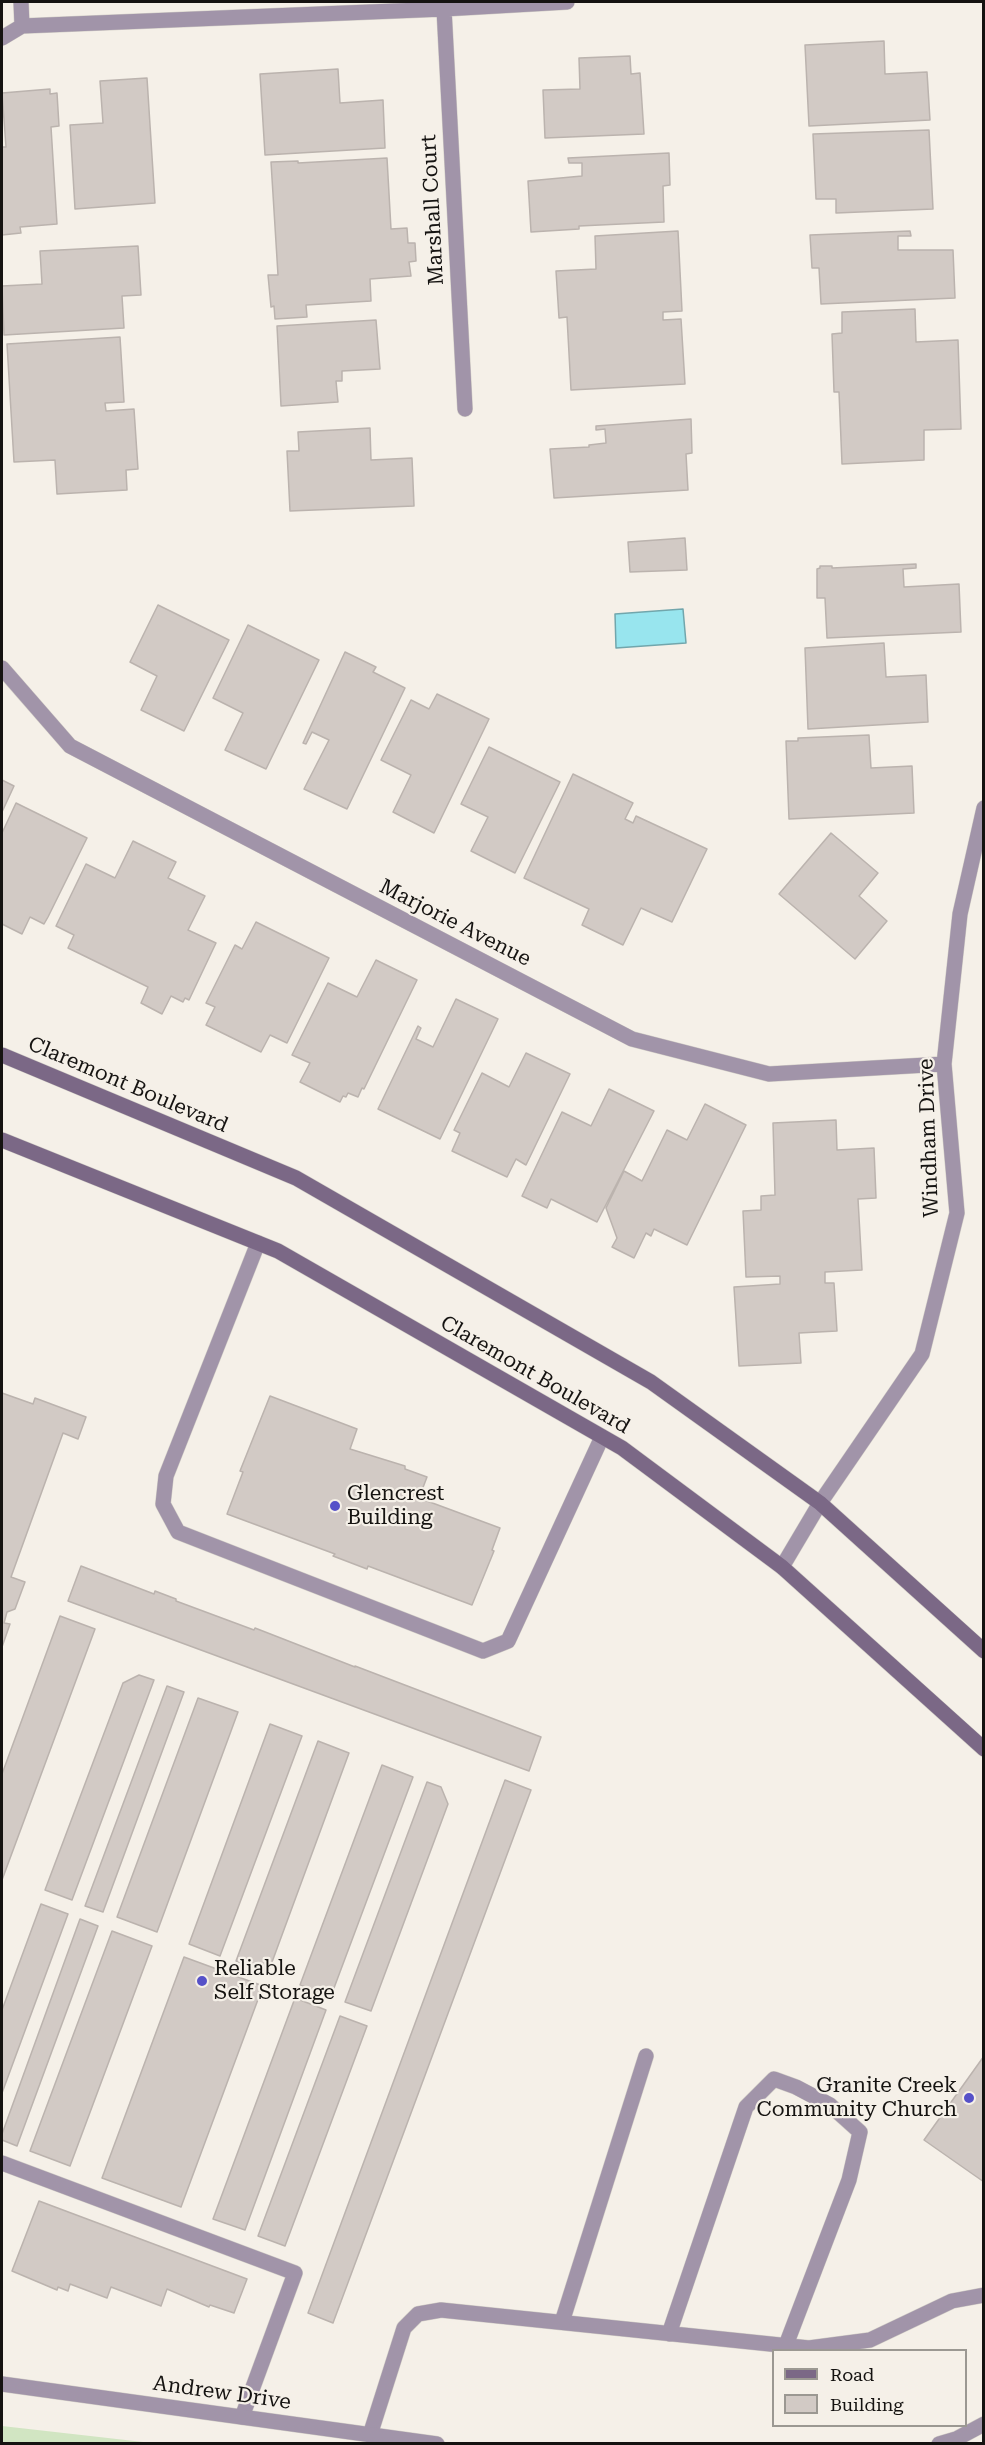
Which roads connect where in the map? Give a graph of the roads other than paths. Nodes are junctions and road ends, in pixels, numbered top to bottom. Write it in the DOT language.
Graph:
graph roads {
  1 [pos="21,2"];
  2 [pos="567,2"];
  3 [pos="444,9"];
  4 [pos="22,26"];
  5 [pos="2,38"];
  6 [pos="465,409"];
  7 [pos="2,668"];
  8 [pos="984,808"];
  9 [pos="2,1056"];
  10 [pos="944,1064"];
  11 [pos="2,1140"];
  12 [pos="258,1243"];
  13 [pos="602,1437"];
  14 [pos="820,1503"];
  15 [pos="782,1567"];
  16 [pos="984,1651"];
  17 [pos="984,1749"];
  18 [pos="646,2056"];
  19 [pos="2,2163"];
  20 [pos="984,2295"];
  21 [pos="562,2322"];
  22 [pos="669,2334"];
  23 [pos="786,2345"];
  24 [pos="2,2384"];
  25 [pos="242,2417"];
  26 [pos="984,2424"];
  27 [pos="370,2434"];
  28 [pos="957,2441"];
  29 [pos="437,2444"];
  30 [pos="939,2444"];
  1 -- 4 [label="street"];
  2 -- 3 [label="street"];
  3 -- 4 [label="street"];
  3 -- 6 [label="street, Marshall Court"];
  4 -- 5 [label="street"];
  7 -- 10 [label="street, Marjorie Avenue"];
  8 -- 10 [label="street, Windham Drive"];
  9 -- 14 [label="main road, Claremont Boulevard"];
  10 -- 14 [label="street, Windham Drive"];
  11 -- 12 [label="main road, Claremont Boulevard"];
  12 -- 13 [label="main road, Claremont Boulevard"];
  12 -- 13 [label="street"];
  13 -- 15 [label="main road, Claremont Boulevard"];
  14 -- 15 [label="street, Windham Drive"];
  14 -- 16 [label="main road, Claremont Boulevard"];
  15 -- 17 [label="main road, Claremont Boulevard"];
  18 -- 21 [label="street"];
  19 -- 25 [label="street"];
  20 -- 23 [label="street"];
  21 -- 22 [label="street"];
  21 -- 27 [label="street"];
  22 -- 23 [label="street"];
  22 -- 23 [label="street"];
  24 -- 25 [label="street, Andrew Drive"];
  25 -- 27 [label="street, Andrew Drive"];
  26 -- 28 [label="street"];
  27 -- 29 [label="street, Andrew Drive"];
  28 -- 30 [label="street"];
}
